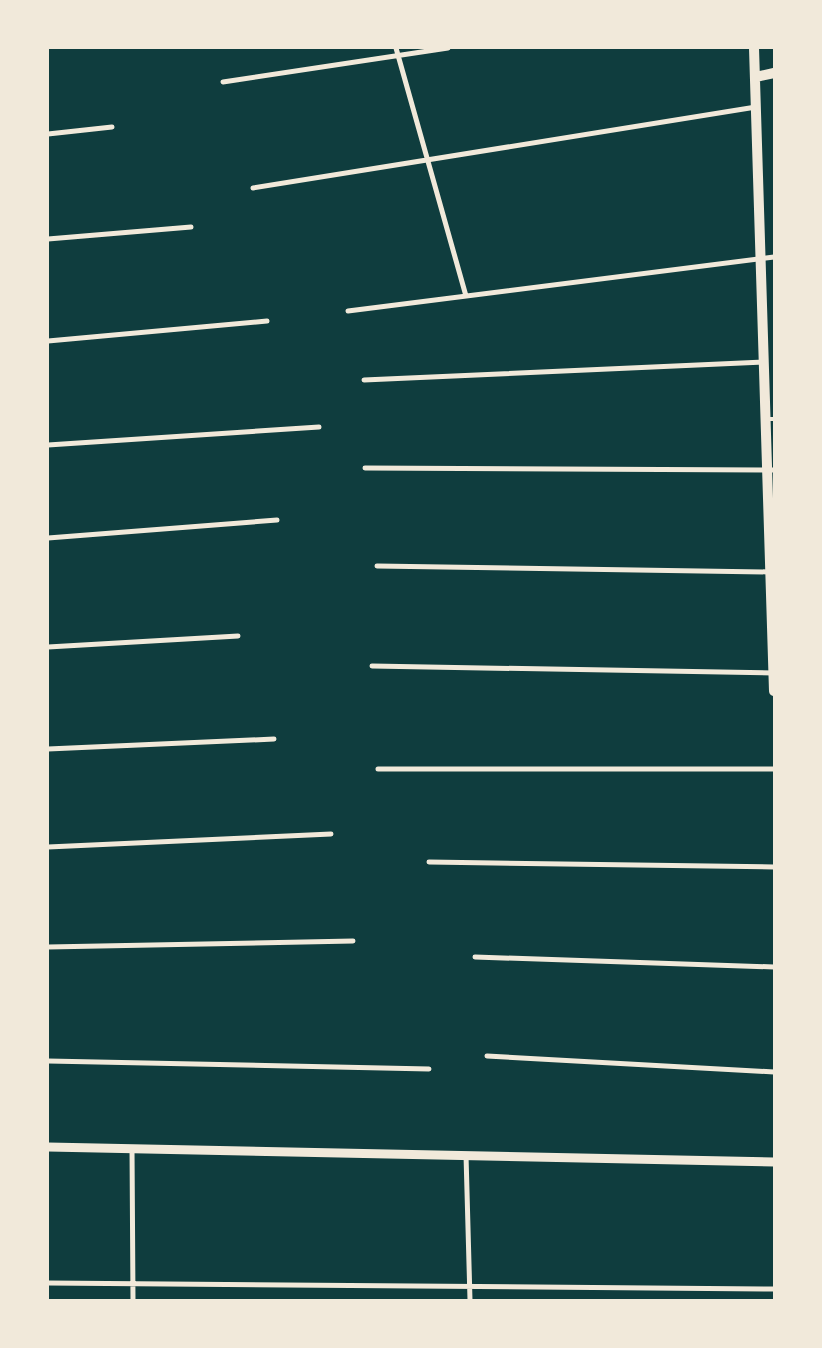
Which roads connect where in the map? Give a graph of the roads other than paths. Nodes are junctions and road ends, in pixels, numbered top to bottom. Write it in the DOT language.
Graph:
graph roads {
  1 [pos="396,48"];
  2 [pos="448,48"];
  3 [pos="754,48"];
  4 [pos="398,55"];
  5 [pos="774,74"];
  6 [pos="756,77"];
  7 [pos="223,82"];
  8 [pos="757,107"];
  9 [pos="112,127"];
  10 [pos="48,134"];
  11 [pos="428,160"];
  12 [pos="253,188"];
  13 [pos="191,227"];
  14 [pos="48,240"];
  15 [pos="774,257"];
  16 [pos="760,259"];
  17 [pos="466,296"];
  18 [pos="348,311"];
  19 [pos="267,321"];
  20 [pos="48,341"];
  21 [pos="764,362"];
  22 [pos="364,380"];
  23 [pos="770,419"];
  24 [pos="319,427"];
  25 [pos="48,445"];
  26 [pos="365,468"];
  27 [pos="771,470"];
  28 [pos="277,520"];
  29 [pos="48,538"];
  30 [pos="377,566"];
  31 [pos="772,572"];
  32 [pos="238,636"];
  33 [pos="48,647"];
  34 [pos="372,666"];
  35 [pos="774,673"];
  36 [pos="774,691"];
  37 [pos="274,739"];
  38 [pos="48,749"];
  39 [pos="378,769"];
  40 [pos="774,769"];
  41 [pos="331,834"];
  42 [pos="48,847"];
  43 [pos="429,862"];
  44 [pos="774,867"];
  45 [pos="353,941"];
  46 [pos="48,947"];
  47 [pos="475,956"];
  48 [pos="774,966"];
  49 [pos="486,1056"];
  50 [pos="48,1061"];
  51 [pos="429,1069"];
  52 [pos="774,1072"];
  53 [pos="48,1147"];
  54 [pos="132,1148"];
  55 [pos="466,1155"];
  56 [pos="774,1162"];
  57 [pos="48,1283"];
  58 [pos="133,1284"];
  59 [pos="469,1286"];
  60 [pos="774,1288"];
  61 [pos="133,1300"];
  62 [pos="470,1300"];
  1 -- 4 [label="street"];
  2 -- 4 [label="street"];
  3 -- 6 [label="main road"];
  4 -- 7 [label="street"];
  4 -- 11 [label="street"];
  5 -- 6 [label="main road"];
  6 -- 8 [label="main road"];
  8 -- 11 [label="street"];
  8 -- 16 [label="main road"];
  9 -- 10 [label="street"];
  11 -- 12 [label="street"];
  11 -- 17 [label="street"];
  13 -- 14 [label="street"];
  15 -- 16 [label="street"];
  16 -- 17 [label="street"];
  16 -- 21 [label="main road"];
  17 -- 18 [label="street"];
  19 -- 20 [label="street"];
  21 -- 22 [label="street"];
  21 -- 23 [label="main road"];
  23 -- 27 [label="main road"];
  24 -- 25 [label="street"];
  26 -- 27 [label="street"];
  27 -- 31 [label="main road"];
  28 -- 29 [label="street"];
  30 -- 31 [label="street"];
  31 -- 35 [label="main road"];
  32 -- 33 [label="street"];
  34 -- 35 [label="street"];
  35 -- 36 [label="main road"];
  37 -- 38 [label="street"];
  39 -- 40 [label="street"];
  41 -- 42 [label="street"];
  43 -- 44 [label="street"];
  45 -- 46 [label="street"];
  47 -- 48 [label="street"];
  49 -- 52 [label="street"];
  50 -- 51 [label="street"];
  53 -- 54 [label="street"];
  54 -- 55 [label="street"];
  54 -- 58 [label="street"];
  55 -- 56 [label="street"];
  55 -- 59 [label="street"];
  57 -- 58 [label="street"];
  58 -- 59 [label="street"];
  58 -- 61 [label="street"];
  59 -- 60 [label="street"];
  59 -- 62 [label="street"];
}
